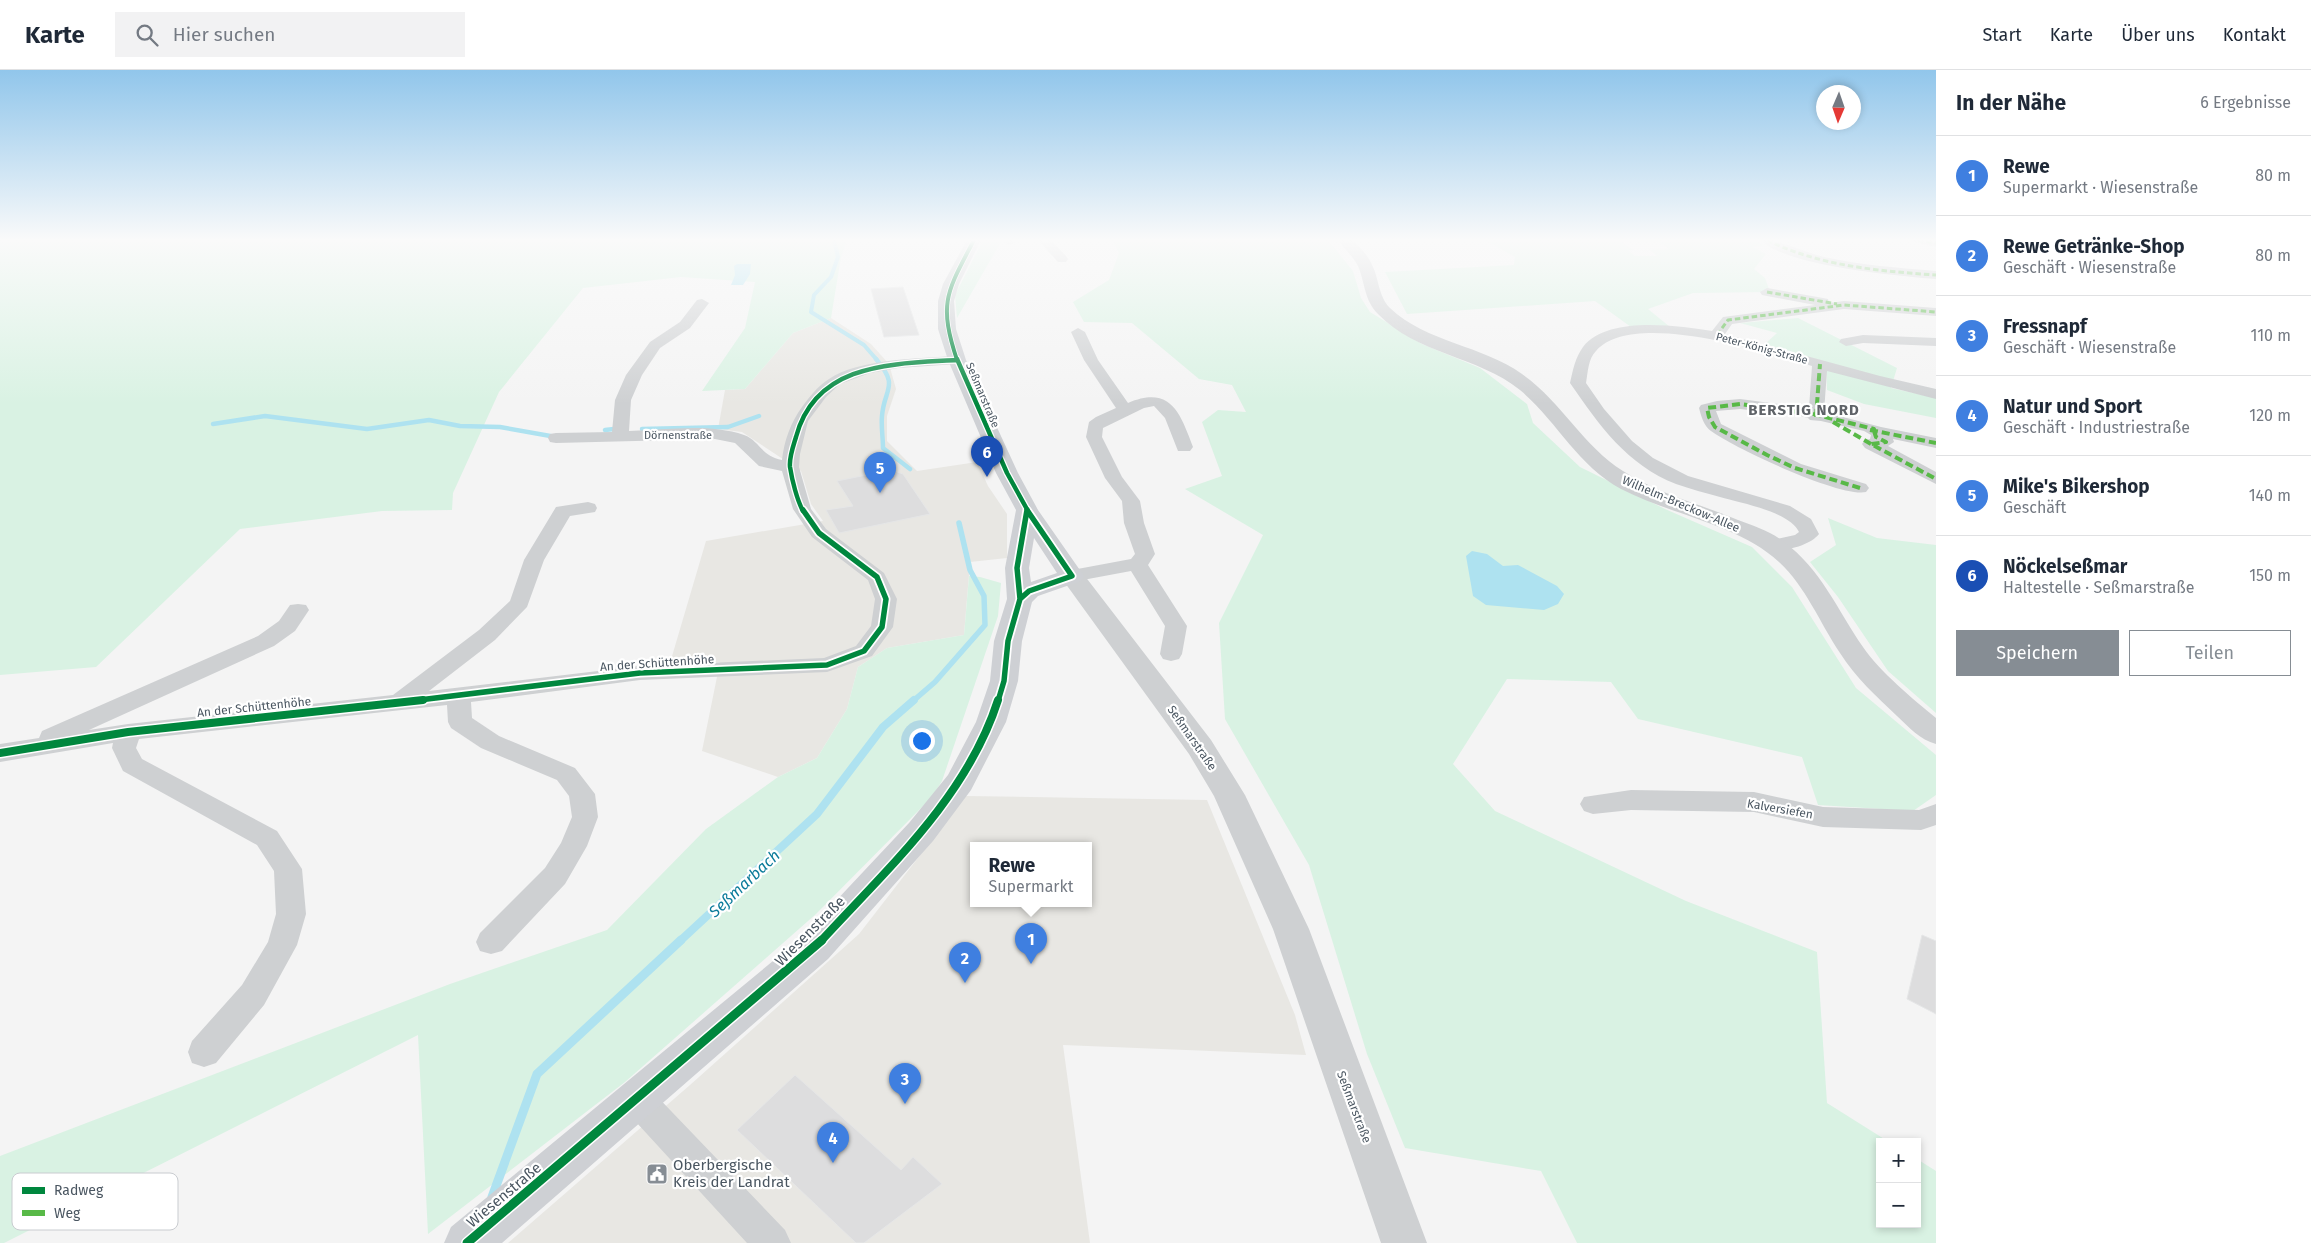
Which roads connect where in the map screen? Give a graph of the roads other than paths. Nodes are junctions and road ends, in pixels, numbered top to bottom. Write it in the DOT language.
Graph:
graph roads {
  1 [pos="948,295"];
  2 [pos="1373,295"];
  3 [pos="1783,295"];
  4 [pos="702,303"];
  5 [pos="1844,305"];
  6 [pos="1936,312"];
  7 [pos="1078,332"];
  8 [pos="1717,335"];
  9 [pos="1846,342"];
  10 [pos="1936,342"];
  11 [pos="957,360"];
  12 [pos="1820,364"];
  13 [pos="1936,394"];
  14 [pos="1125,410"];
  15 [pos="1816,416"];
  16 [pos="620,435"];
  17 [pos="556,438"];
  18 [pos="1872,438"];
  19 [pos="1936,444"];
  20 [pos="1184,448"];
  21 [pos="790,467"];
  22 [pos="1936,478"];
  23 [pos="1860,488"];
  24 [pos="588,508"];
  25 [pos="1027,510"];
  26 [pos="1774,545"];
  27 [pos="1136,564"];
  28 [pos="1072,576"];
  29 [pos="1020,599"];
  30 [pos="298,610"];
  31 [pos="1171,654"];
  32 [pos="459,696"];
  33 [pos="399,702"];
  34 [pos="128,732"];
  35 [pos="1936,734"];
  36 [pos="25,749"];
  37 [pos="0,753"];
  38 [pos="1593,804"];
  39 [pos="1936,814"];
  40 [pos="491,942"];
  41 [pos="204,1052"];
  42 [pos="637,1099"];
  43 [pos="480,1233"];
  44 [pos="772,1243"];
  45 [pos="1404,1243"];
  1 -- 11 [label="main road, Seßmarstraße"];
  2 -- 26 [label="street, Wilhelm-Breckow-Allee"];
  3 -- 5 [label="street"];
  4 -- 16 [label="street"];
  5 -- 6 [label="street"];
  5 -- 8 [label="street"];
  7 -- 14 [label="street"];
  8 -- 12 [label="street, Peter-König-Straße"];
  8 -- 26 [label="street, Peter-König-Straße"];
  9 -- 10 [label="street"];
  11 -- 21 [label="street, An der Schüttenhöhe"];
  11 -- 25 [label="main road, Seßmarstraße"];
  12 -- 13 [label="street, Peter-König-Straße"];
  12 -- 15 [label="street"];
  14 -- 20 [label="street"];
  14 -- 27 [label="street"];
  15 -- 18 [label="street"];
  15 -- 18 [label="street"];
  15 -- 23 [label="street"];
  16 -- 17 [label="street, Dörnenstraße"];
  16 -- 21 [label="street, Dörnenstraße"];
  18 -- 19 [label="street"];
  18 -- 22 [label="street"];
  21 -- 32 [label="street, An der Schüttenhöhe"];
  24 -- 33 [label="street"];
  25 -- 28 [label="main road, Seßmarstraße"];
  25 -- 29 [label="main road, Wiesenstraße"];
  26 -- 35 [label="street, Wilhelm-Breckow-Allee"];
  27 -- 28 [label="street"];
  27 -- 31 [label="street"];
  28 -- 29 [label="main road"];
  28 -- 45 [label="street, Seßmarstraße"];
  29 -- 42 [label="main road, Wiesenstraße"];
  30 -- 36 [label="street, An der Schüttenhöhe"];
  32 -- 33 [label="street, An der Schüttenhöhe"];
  32 -- 40 [label="street"];
  33 -- 34 [label="street, An der Schüttenhöhe"];
  34 -- 36 [label="street, An der Schüttenhöhe"];
  34 -- 41 [label="street"];
  36 -- 37 [label="street, An der Schüttenhöhe"];
  38 -- 39 [label="street, Kalversiefen"];
  42 -- 43 [label="main road, Wiesenstraße"];
  42 -- 44 [label="street"];
}
